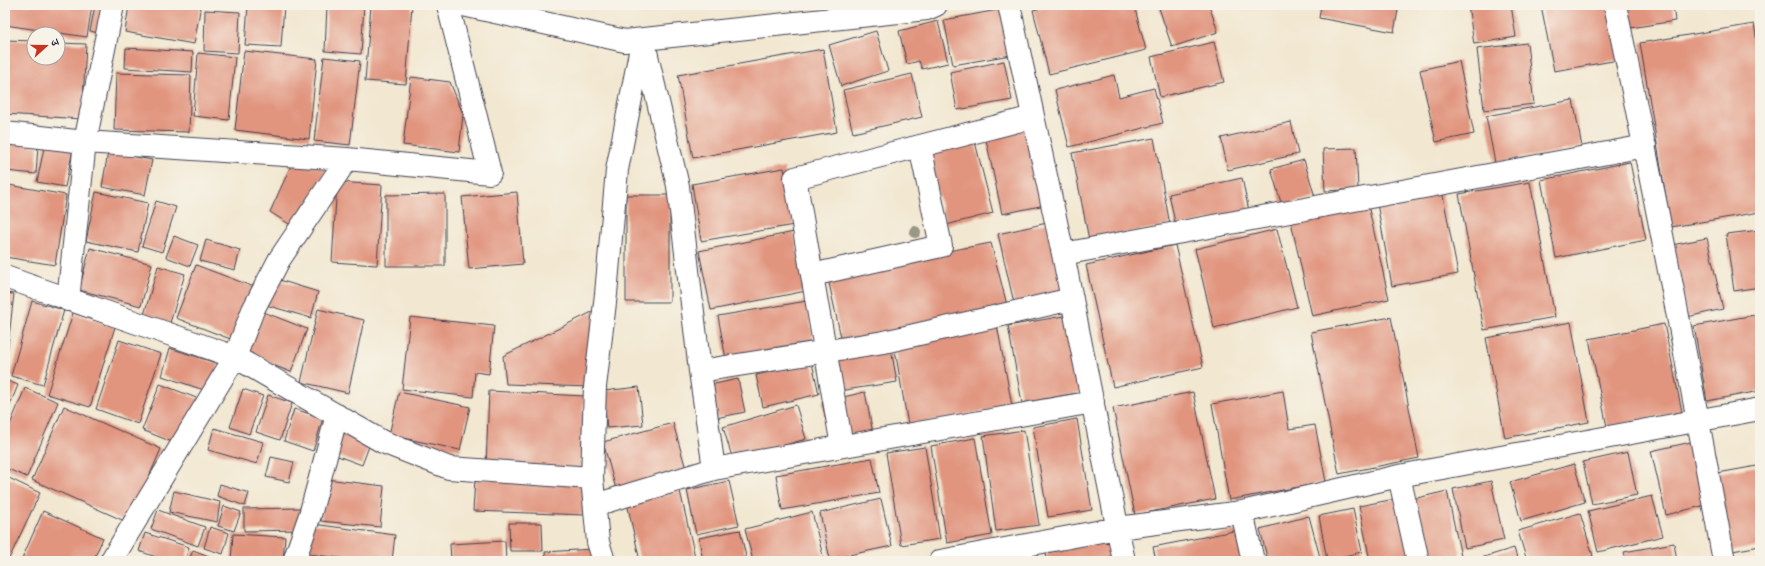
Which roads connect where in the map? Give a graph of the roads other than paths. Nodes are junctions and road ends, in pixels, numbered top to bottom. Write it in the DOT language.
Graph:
graph roads {
  1 [pos="113,5"];
  2 [pos="448,5"];
  3 [pos="463,5"];
  4 [pos="936,5"];
  5 [pos="1009,5"];
  6 [pos="1615,5"];
  7 [pos="642,39"];
  8 [pos="1033,117"];
  9 [pos="5,133"];
  10 [pos="85,142"];
  11 [pos="920,146"];
  12 [pos="1645,146"];
  13 [pos="346,159"];
  14 [pos="1063,254"];
  15 [pos="812,275"];
  16 [pos="5,277"];
  17 [pos="1072,298"];
  18 [pos="68,300"];
  19 [pos="825,352"];
  20 [pos="234,357"];
  21 [pos="700,371"];
  22 [pos="1093,402"];
  23 [pos="1760,409"];
  24 [pos="337,415"];
  25 [pos="1698,420"];
  26 [pos="842,446"];
  27 [pos="714,469"];
  28 [pos="1399,476"];
  29 [pos="592,478"];
  30 [pos="595,505"];
  31 [pos="1242,512"];
  32 [pos="1118,528"];
  33 [pos="111,561"];
  34 [pos="294,561"];
  35 [pos="604,561"];
  36 [pos="940,561"];
  37 [pos="1124,561"];
  38 [pos="1253,561"];
  39 [pos="1418,561"];
  40 [pos="1724,561"];
  1 -- 10 [label="street"];
  2 -- 13 [label="street"];
  3 -- 7 [label="street"];
  4 -- 7 [label="street"];
  5 -- 8 [label="street"];
  6 -- 12 [label="street"];
  7 -- 21 [label="street"];
  7 -- 29 [label="street"];
  8 -- 11 [label="street"];
  8 -- 14 [label="street"];
  9 -- 10 [label="street"];
  10 -- 13 [label="street"];
  10 -- 18 [label="street"];
  11 -- 15 [label="street"];
  11 -- 15 [label="street"];
  12 -- 14 [label="street"];
  12 -- 25 [label="street"];
  13 -- 20 [label="street"];
  14 -- 17 [label="street"];
  15 -- 19 [label="street"];
  16 -- 18 [label="street"];
  17 -- 19 [label="street"];
  17 -- 22 [label="street"];
  18 -- 20 [label="street"];
  19 -- 21 [label="street"];
  19 -- 26 [label="street"];
  20 -- 24 [label="street"];
  20 -- 33 [label="street"];
  21 -- 27 [label="street"];
  22 -- 26 [label="street"];
  22 -- 32 [label="street"];
  23 -- 25 [label="street"];
  24 -- 29 [label="street"];
  24 -- 34 [label="street"];
  25 -- 28 [label="street"];
  25 -- 40 [label="street"];
  26 -- 27 [label="street"];
  27 -- 30 [label="street"];
  28 -- 31 [label="street"];
  28 -- 39 [label="street"];
  29 -- 30 [label="street"];
  30 -- 35 [label="street"];
  31 -- 32 [label="street"];
  31 -- 38 [label="street"];
  32 -- 36 [label="street"];
  32 -- 37 [label="street"];
}
